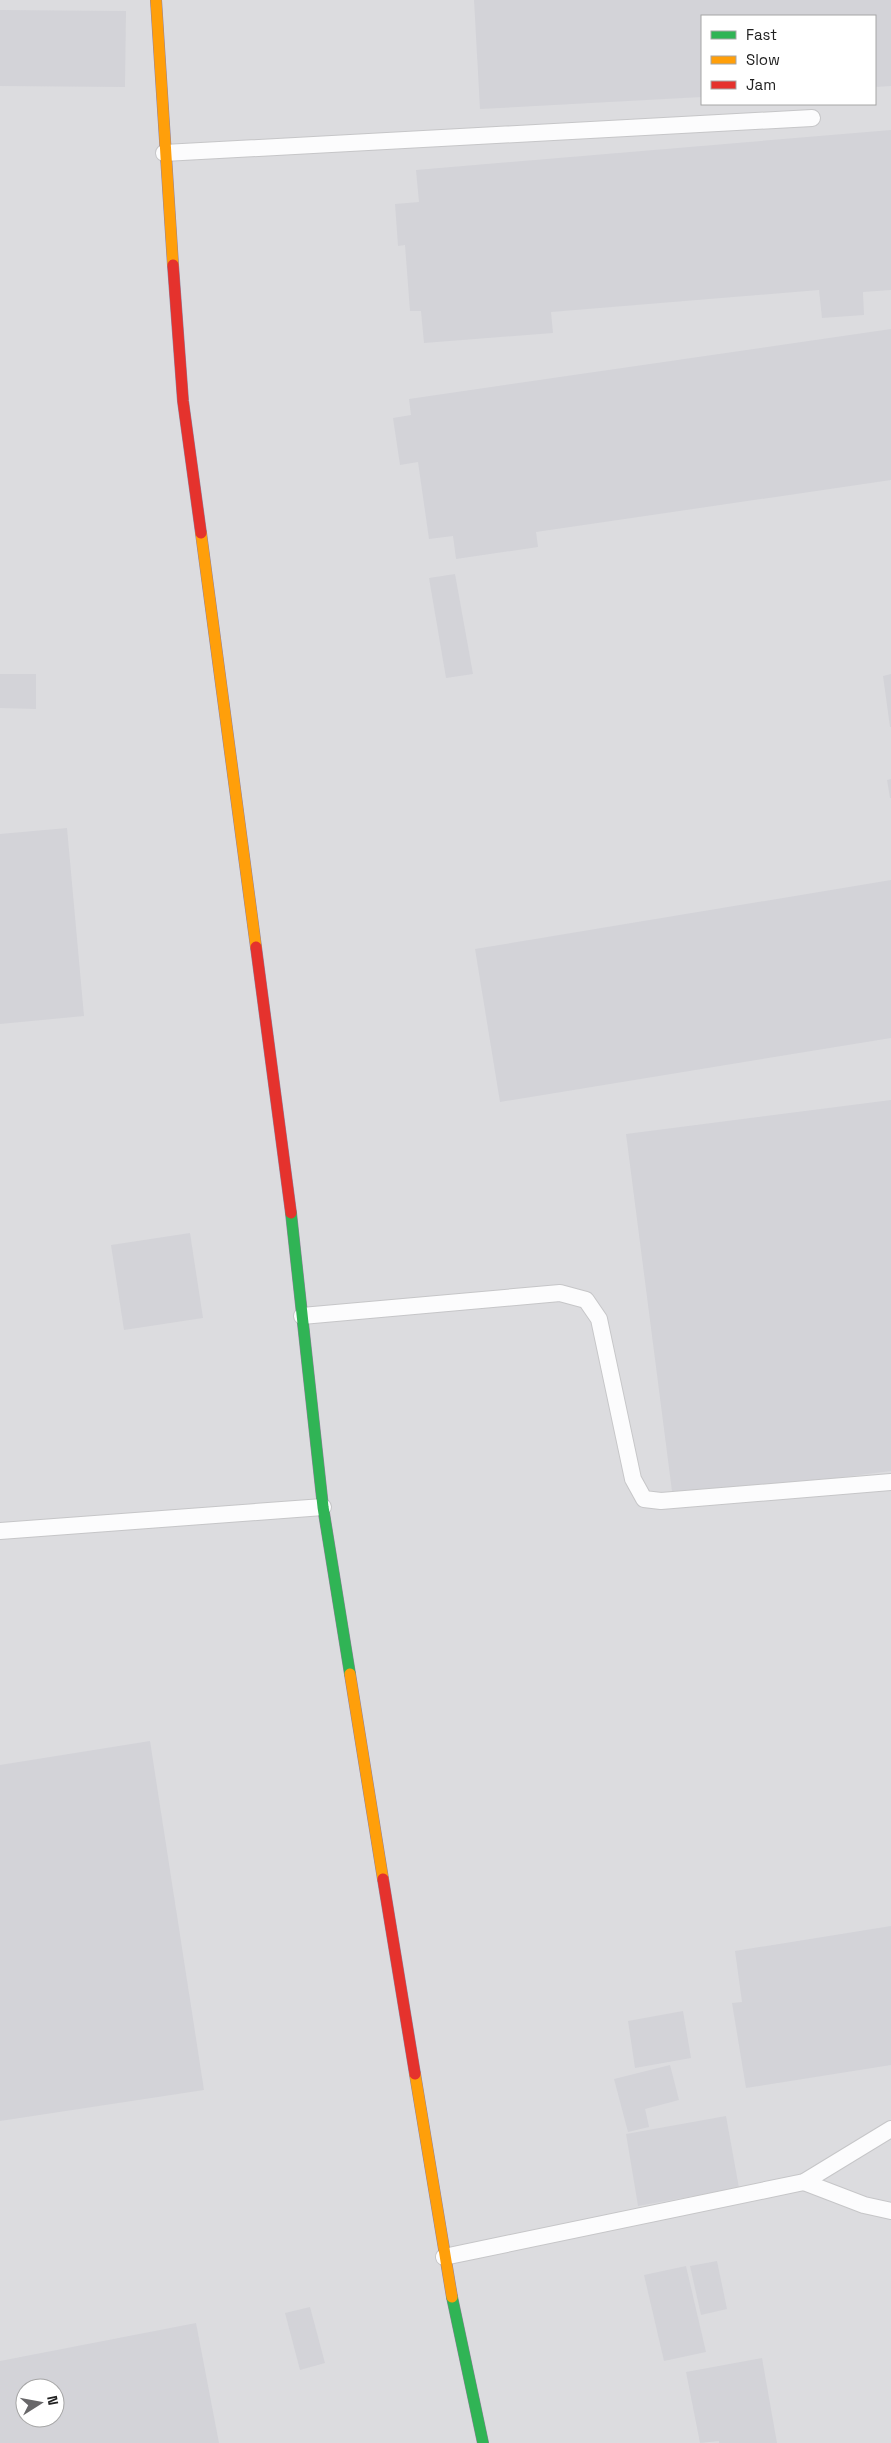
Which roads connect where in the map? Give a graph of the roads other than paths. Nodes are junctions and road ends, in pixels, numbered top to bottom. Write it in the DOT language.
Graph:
graph roads {
  1 [pos="156,0"];
  2 [pos="812,118"];
  3 [pos="164,153"];
  4 [pos="302,1316"];
  5 [pos="891,1482"];
  6 [pos="324,1507"];
  7 [pos="0,1531"];
  8 [pos="891,2129"];
  9 [pos="804,2182"];
  10 [pos="891,2211"];
  11 [pos="444,2256"];
  12 [pos="483,2443"];
  1 -- 3 [label="street"];
  2 -- 3 [label="lane"];
  3 -- 4 [label="street"];
  4 -- 5 [label="lane"];
  4 -- 6 [label="street"];
  6 -- 7 [label="lane"];
  6 -- 11 [label="street"];
  8 -- 9 [label="lane"];
  9 -- 10 [label="lane"];
  9 -- 11 [label="lane"];
  11 -- 12 [label="street"];
}
